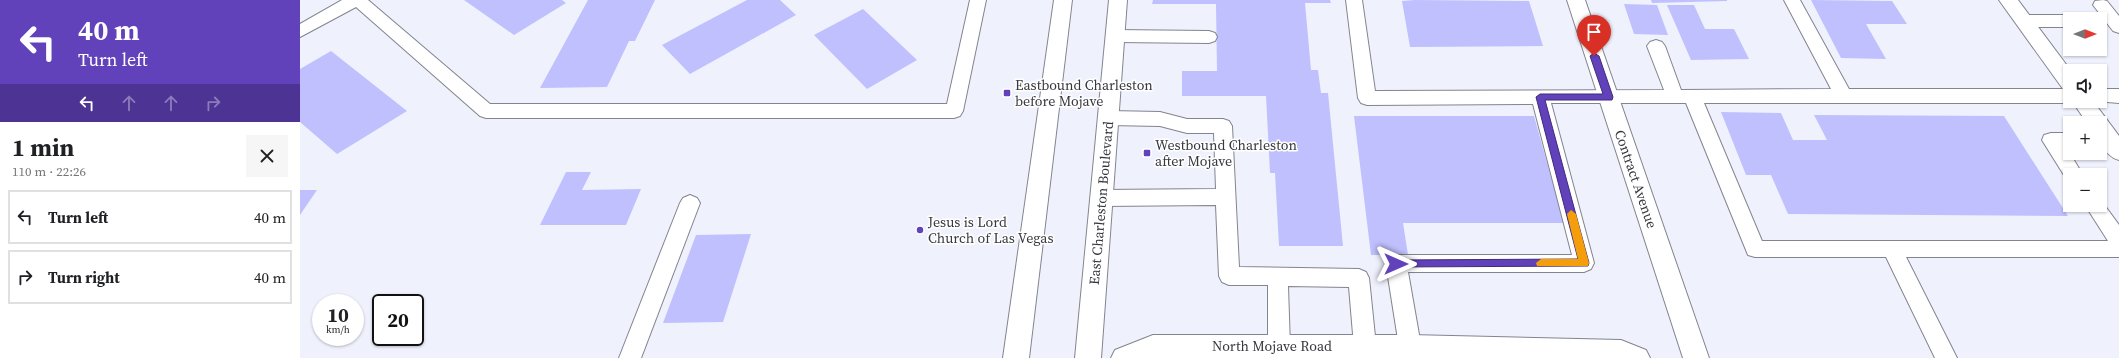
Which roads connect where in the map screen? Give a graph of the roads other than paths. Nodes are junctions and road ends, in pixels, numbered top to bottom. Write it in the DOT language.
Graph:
graph roads {
  1 [pos="355,0"];
  2 [pos="358,0"];
  3 [pos="978,0"];
  4 [pos="1063,0"];
  5 [pos="1118,0"];
  6 [pos="1354,0"];
  7 [pos="1576,0"];
  8 [pos="1792,0"];
  9 [pos="2008,0"];
  10 [pos="2024,21"];
  11 [pos="2063,21"];
  12 [pos="300,31"];
  13 [pos="1115,36"];
  14 [pos="1209,37"];
  15 [pos="1656,46"];
  16 [pos="2063,74"];
  17 [pos="1842,94"];
  18 [pos="1684,96"];
  19 [pos="2063,96"];
  20 [pos="2107,96"];
  21 [pos="2119,96"];
  22 [pos="1540,97"];
  23 [pos="1608,97"];
  24 [pos="1108,118"];
  25 [pos="2063,140"];
  26 [pos="2063,158"];
  27 [pos="1226,197"];
  28 [pos="1101,198"];
  29 [pos="690,203"];
  30 [pos="2100,212"];
  31 [pos="2119,241"];
  32 [pos="1892,249"];
  33 [pos="2119,249"];
  34 [pos="1278,277"];
  35 [pos="1365,346"];
  36 [pos="1410,346"];
  37 [pos="1279,347"];
  38 [pos="630,358"];
  39 [pos="1016,358"];
  40 [pos="1088,358"];
  41 [pos="1124,358"];
  42 [pos="1637,358"];
  43 [pos="1696,358"];
  44 [pos="1946,358"];
  1 -- 12 [label="lane"];
  2 -- 3 [label="lane"];
  4 -- 39 [label="street"];
  5 -- 13 [label="street, East Charleston Boulevard"];
  6 -- 22 [label="lane"];
  7 -- 23 [label="street, Contract Avenue"];
  8 -- 17 [label="lane"];
  9 -- 10 [label="street"];
  10 -- 11 [label="lane"];
  10 -- 16 [label="street"];
  13 -- 14 [label="lane"];
  13 -- 24 [label="street, East Charleston Boulevard"];
  15 -- 18 [label="lane"];
  17 -- 18 [label="lane"];
  17 -- 19 [label="lane"];
  18 -- 23 [label="lane"];
  18 -- 32 [label="lane"];
  20 -- 21 [label="lane"];
  22 -- 23 [label="lane"];
  22 -- 36 [label="lane"];
  23 -- 43 [label="street, Contract Avenue"];
  24 -- 27 [label="lane"];
  24 -- 28 [label="street, East Charleston Boulevard"];
  25 -- 26 [label="lane"];
  27 -- 28 [label="lane"];
  27 -- 34 [label="lane"];
  28 -- 40 [label="street, East Charleston Boulevard"];
  29 -- 38 [label="lane"];
  30 -- 31 [label="lane"];
  32 -- 33 [label="lane"];
  32 -- 44 [label="lane"];
  34 -- 35 [label="lane"];
  34 -- 37 [label="lane"];
  35 -- 36 [label="street, North Mojave Road"];
  35 -- 37 [label="street, North Mojave Road"];
  36 -- 42 [label="street, North Mojave Road"];
  37 -- 41 [label="street, North Mojave Road"];
}
